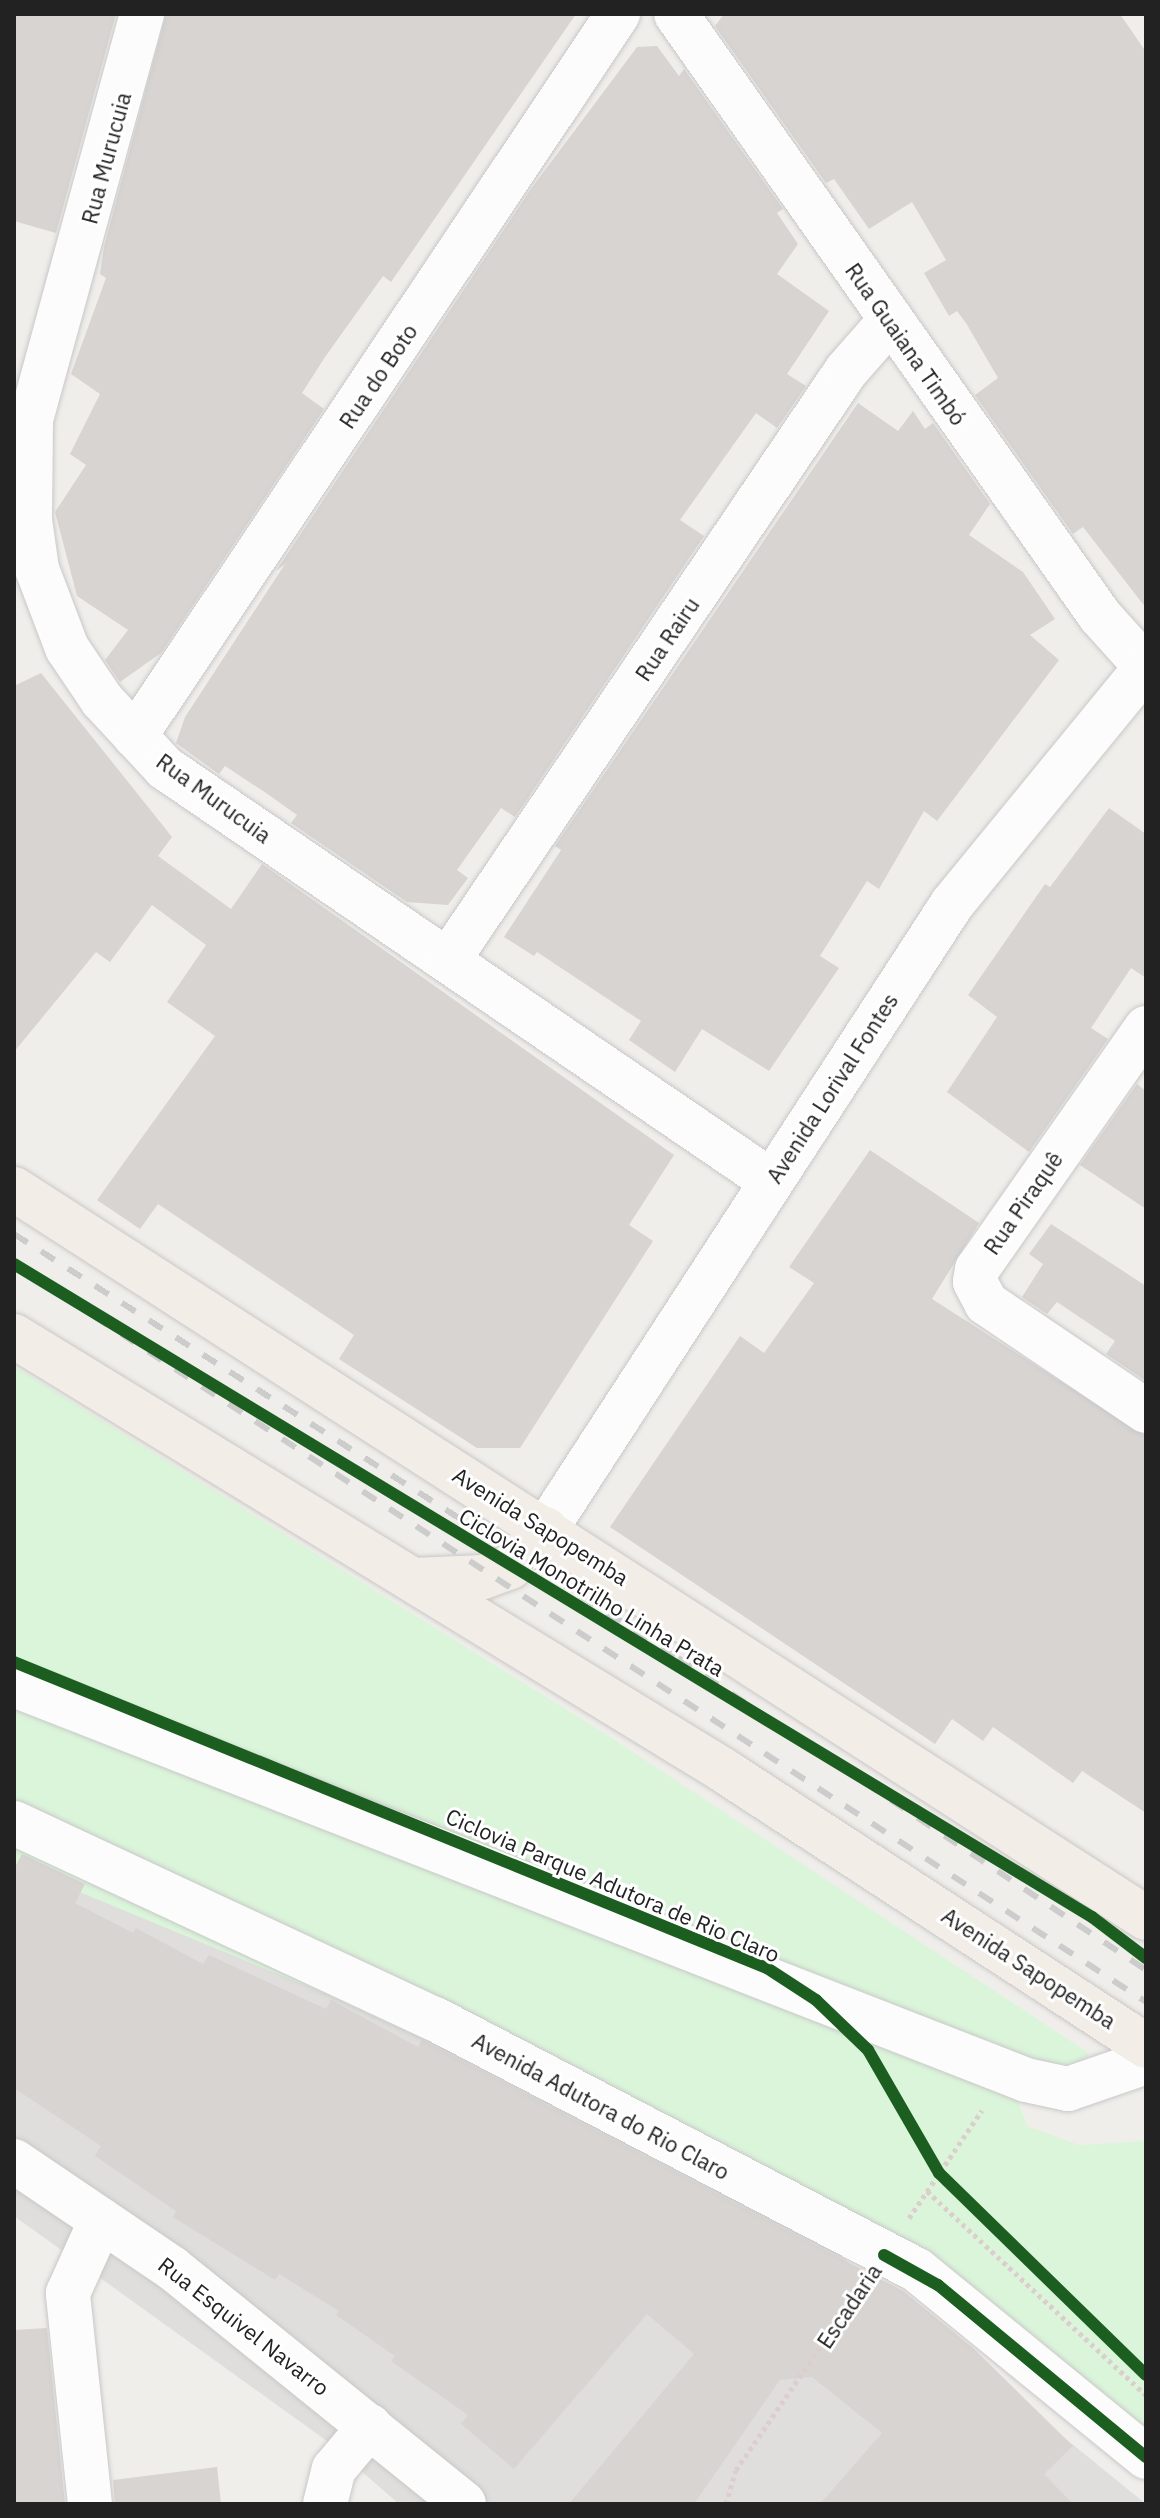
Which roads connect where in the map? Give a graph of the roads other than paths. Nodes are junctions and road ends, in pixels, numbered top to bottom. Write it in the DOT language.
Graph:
graph roads {
  1 [pos="142,14"];
  2 [pos="618,14"];
  3 [pos="676,14"];
  4 [pos="889,322"];
  5 [pos="31,604"];
  6 [pos="1146,667"];
  7 [pos="135,736"];
  8 [pos="449,959"];
  9 [pos="1146,1028"];
  10 [pos="771,1181"];
  11 [pos="14,1189"];
  12 [pos="14,1336"];
  13 [pos="1146,1411"];
  14 [pos="546,1529"];
  15 [pos="414,1580"];
  16 [pos="14,1685"];
  17 [pos="14,1823"];
  18 [pos="1146,1918"];
  19 [pos="1146,2046"];
  20 [pos="1146,2062"];
  21 [pos="14,2161"];
  22 [pos="101,2220"];
  23 [pos="370,2426"];
  24 [pos="1146,2457"];
  25 [pos="90,2504"];
  26 [pos="325,2504"];
  27 [pos="464,2504"];
  1 -- 5 [label="street, Rua Murucuia"];
  2 -- 7 [label="street, Rua do Boto"];
  3 -- 4 [label="street, Rua Guaiana Timbó"];
  4 -- 6 [label="street, Rua Guaiana Timbó"];
  4 -- 8 [label="street, Rua Rairu"];
  5 -- 7 [label="street, Rua Murucuia"];
  6 -- 10 [label="street, Avenida Lorival Fontes"];
  7 -- 8 [label="street, Rua Murucuia"];
  8 -- 10 [label="street, Rua Murucuia"];
  9 -- 13 [label="street, Rua Piraquê"];
  10 -- 14 [label="street, Avenida Lorival Fontes"];
  11 -- 14 [label="main road, Avenida Sapopemba"];
  12 -- 15 [label="main road, Avenida Sapopemba"];
  14 -- 15 [label="main road"];
  14 -- 18 [label="main road, Avenida Sapopemba"];
  15 -- 19 [label="main road, Avenida Sapopemba"];
  16 -- 20 [label="street"];
  17 -- 24 [label="street, Avenida Adutora do Rio Claro"];
  21 -- 22 [label="street, Rua Esquivel Navarro"];
  22 -- 23 [label="street, Rua Esquivel Navarro"];
  22 -- 25 [label="street"];
  23 -- 26 [label="street"];
  23 -- 27 [label="street, Rua Esquivel Navarro"];
}
